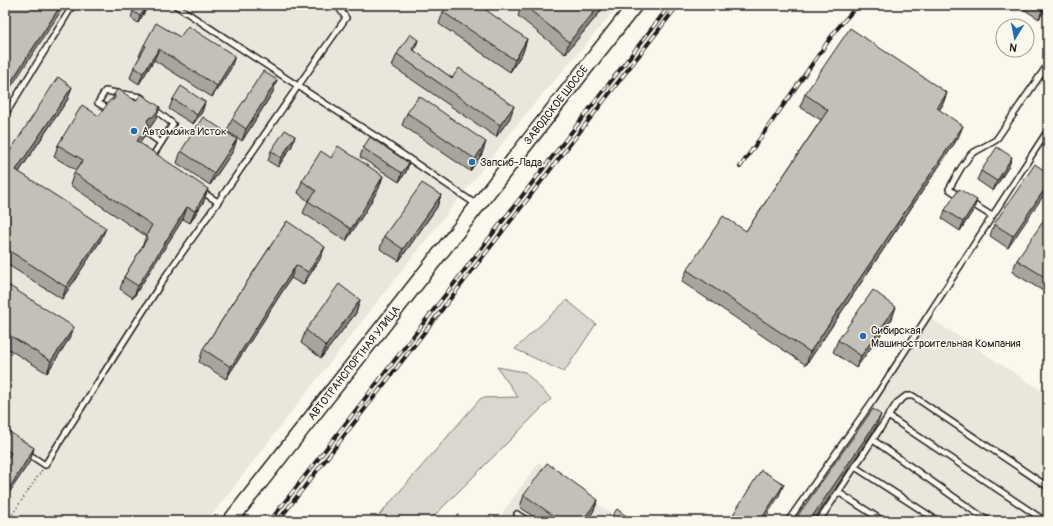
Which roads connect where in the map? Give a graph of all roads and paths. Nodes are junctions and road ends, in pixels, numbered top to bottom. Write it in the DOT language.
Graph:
graph roads {
  1 [pos="73,5"];
  2 [pos="175,5"];
  3 [pos="337,5"];
  4 [pos="635,5"];
  5 [pos="1048,64"];
  6 [pos="298,86"];
  7 [pos="146,102"];
  8 [pos="151,106"];
  9 [pos="107,108"];
  10 [pos="5,115"];
  11 [pos="1048,130"];
  12 [pos="147,133"];
  13 [pos="161,143"];
  14 [pos="158,162"];
  15 [pos="194,186"];
  16 [pos="218,202"];
  17 [pos="477,205"];
  18 [pos="992,216"];
  19 [pos="888,416"];
  20 [pos="873,440"];
  21 [pos="22,450"];
  22 [pos="45,465"];
  23 [pos="855,467"];
  24 [pos="1048,488"];
  25 [pos="838,492"];
  26 [pos="517,514"];
  27 [pos="8,521"];
  28 [pos="230,521"];
  29 [pos="528,521"];
  30 [pos="788,521"];
  31 [pos="823,521"];
  32 [pos="883,521"];
  33 [pos="938,521"];
  34 [pos="988,521"];
  35 [pos="1045,521"];
  1 -- 10 [label="lane"];
  2 -- 6 [label="lane"];
  3 -- 6 [label="lane"];
  4 -- 17 [label="main road, ЗАВОДСКОЕ ШОССЕ"];
  5 -- 18 [label="lane"];
  6 -- 16 [label="lane"];
  6 -- 17 [label="lane"];
  7 -- 9 [label="lane"];
  8 -- 13 [label="lane"];
  11 -- 18 [label="lane"];
  12 -- 13 [label="lane"];
  13 -- 14 [label="lane"];
  15 -- 16 [label="lane"];
  16 -- 22 [label="lane"];
  17 -- 28 [label="main road, АВТОТРАНСПОРТНАЯ УЛИЦА"];
  18 -- 30 [label="lane"];
  19 -- 20 [label="lane"];
  19 -- 24 [label="lane"];
  19 -- 35 [label="lane"];
  20 -- 23 [label="lane"];
  20 -- 34 [label="lane"];
  21 -- 22 [label="lane"];
  22 -- 27 [label="path"];
  23 -- 25 [label="lane"];
  23 -- 33 [label="lane"];
  25 -- 31 [label="lane"];
  25 -- 32 [label="lane"];
  26 -- 29 [label="lane"];
}
